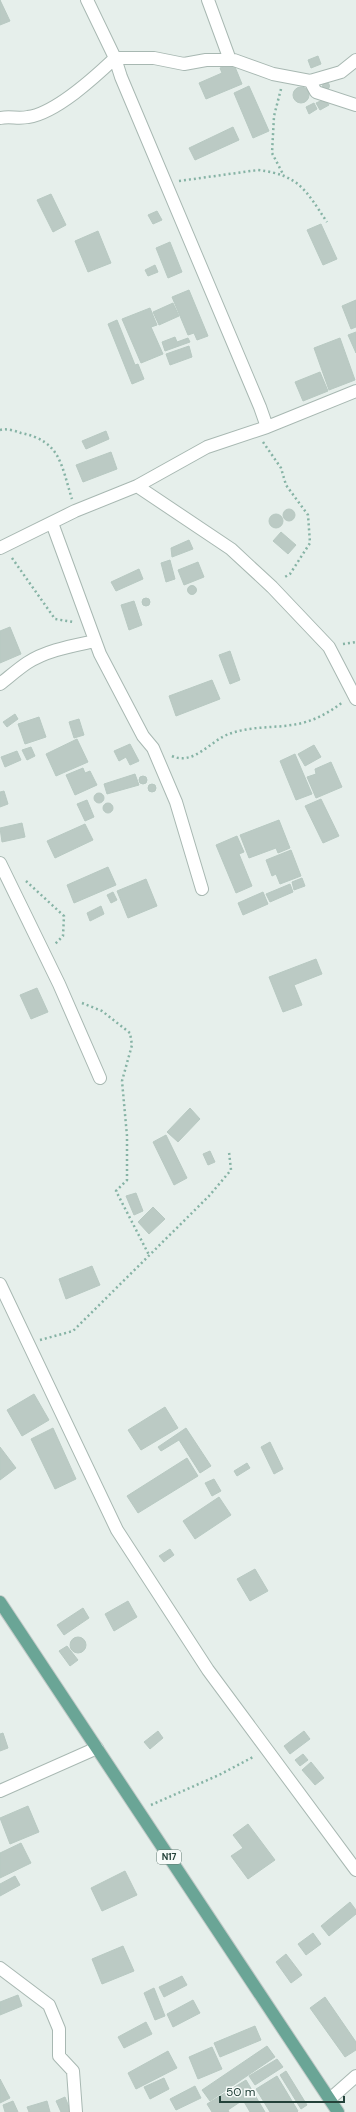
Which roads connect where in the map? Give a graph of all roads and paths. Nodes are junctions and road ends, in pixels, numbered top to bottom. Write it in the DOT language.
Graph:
graph roads {
  1 [pos="87,0"];
  2 [pos="208,0"];
  3 [pos="115,58"];
  4 [pos="230,60"];
  5 [pos="356,60"];
  6 [pos="285,77"];
  7 [pos="310,81"];
  8 [pos="356,105"];
  9 [pos="0,118"];
  10 [pos="284,176"];
  11 [pos="167,183"];
  12 [pos="327,222"];
  13 [pos="356,391"];
  14 [pos="267,428"];
  15 [pos="0,430"];
  16 [pos="255,431"];
  17 [pos="137,486"];
  18 [pos="75,510"];
  19 [pos="52,523"];
  20 [pos="1,544"];
  21 [pos="272,587"];
  22 [pos="87,624"];
  23 [pos="95,641"];
  24 [pos="0,684"];
  25 [pos="354,697"];
  26 [pos="154,748"];
  27 [pos="0,863"];
  28 [pos="22,878"];
  29 [pos="202,889"];
  30 [pos="45,954"];
  31 [pos="80,1002"];
  32 [pos="100,1078"];
  33 [pos="229,1152"];
  34 [pos="149,1255"];
  35 [pos="0,1284"];
  36 [pos="28,1343"];
  37 [pos="0,1602"];
  38 [pos="97,1748"];
  39 [pos="266,1751"];
  40 [pos="0,1791"];
  41 [pos="138,1811"];
  42 [pos="356,1870"];
  43 [pos="0,1968"];
  44 [pos="356,2076"];
  45 [pos="330,2099"];
  46 [pos="76,2112"];
  47 [pos="338,2112"];
  1 -- 3 [label="street"];
  2 -- 4 [label="street"];
  3 -- 4 [label="street"];
  3 -- 9 [label="street"];
  3 -- 11 [label="street"];
  4 -- 6 [label="street"];
  5 -- 7 [label="street"];
  6 -- 7 [label="street"];
  6 -- 10 [label="path"];
  7 -- 8 [label="street"];
  10 -- 11 [label="path"];
  10 -- 12 [label="path"];
  11 -- 14 [label="street"];
  13 -- 14 [label="street"];
  14 -- 16 [label="street"];
  15 -- 18 [label="path"];
  16 -- 17 [label="street"];
  16 -- 21 [label="path"];
  17 -- 18 [label="street"];
  17 -- 21 [label="street"];
  18 -- 19 [label="street"];
  19 -- 20 [label="street"];
  19 -- 22 [label="street"];
  20 -- 22 [label="path"];
  21 -- 25 [label="street"];
  22 -- 23 [label="street"];
  23 -- 24 [label="street"];
  23 -- 26 [label="street"];
  25 -- 26 [label="path"];
  26 -- 29 [label="street"];
  27 -- 30 [label="street"];
  28 -- 30 [label="path"];
  30 -- 32 [label="street"];
  31 -- 34 [label="path"];
  33 -- 34 [label="path"];
  34 -- 36 [label="path"];
  35 -- 36 [label="street"];
  36 -- 39 [label="street"];
  37 -- 38 [label="main road, N17"];
  38 -- 40 [label="street"];
  38 -- 41 [label="main road, N17"];
  39 -- 41 [label="path"];
  39 -- 42 [label="street"];
  41 -- 45 [label="main road, N17"];
  43 -- 46 [label="street"];
  44 -- 45 [label="street"];
  45 -- 47 [label="main road, N17"];
}
